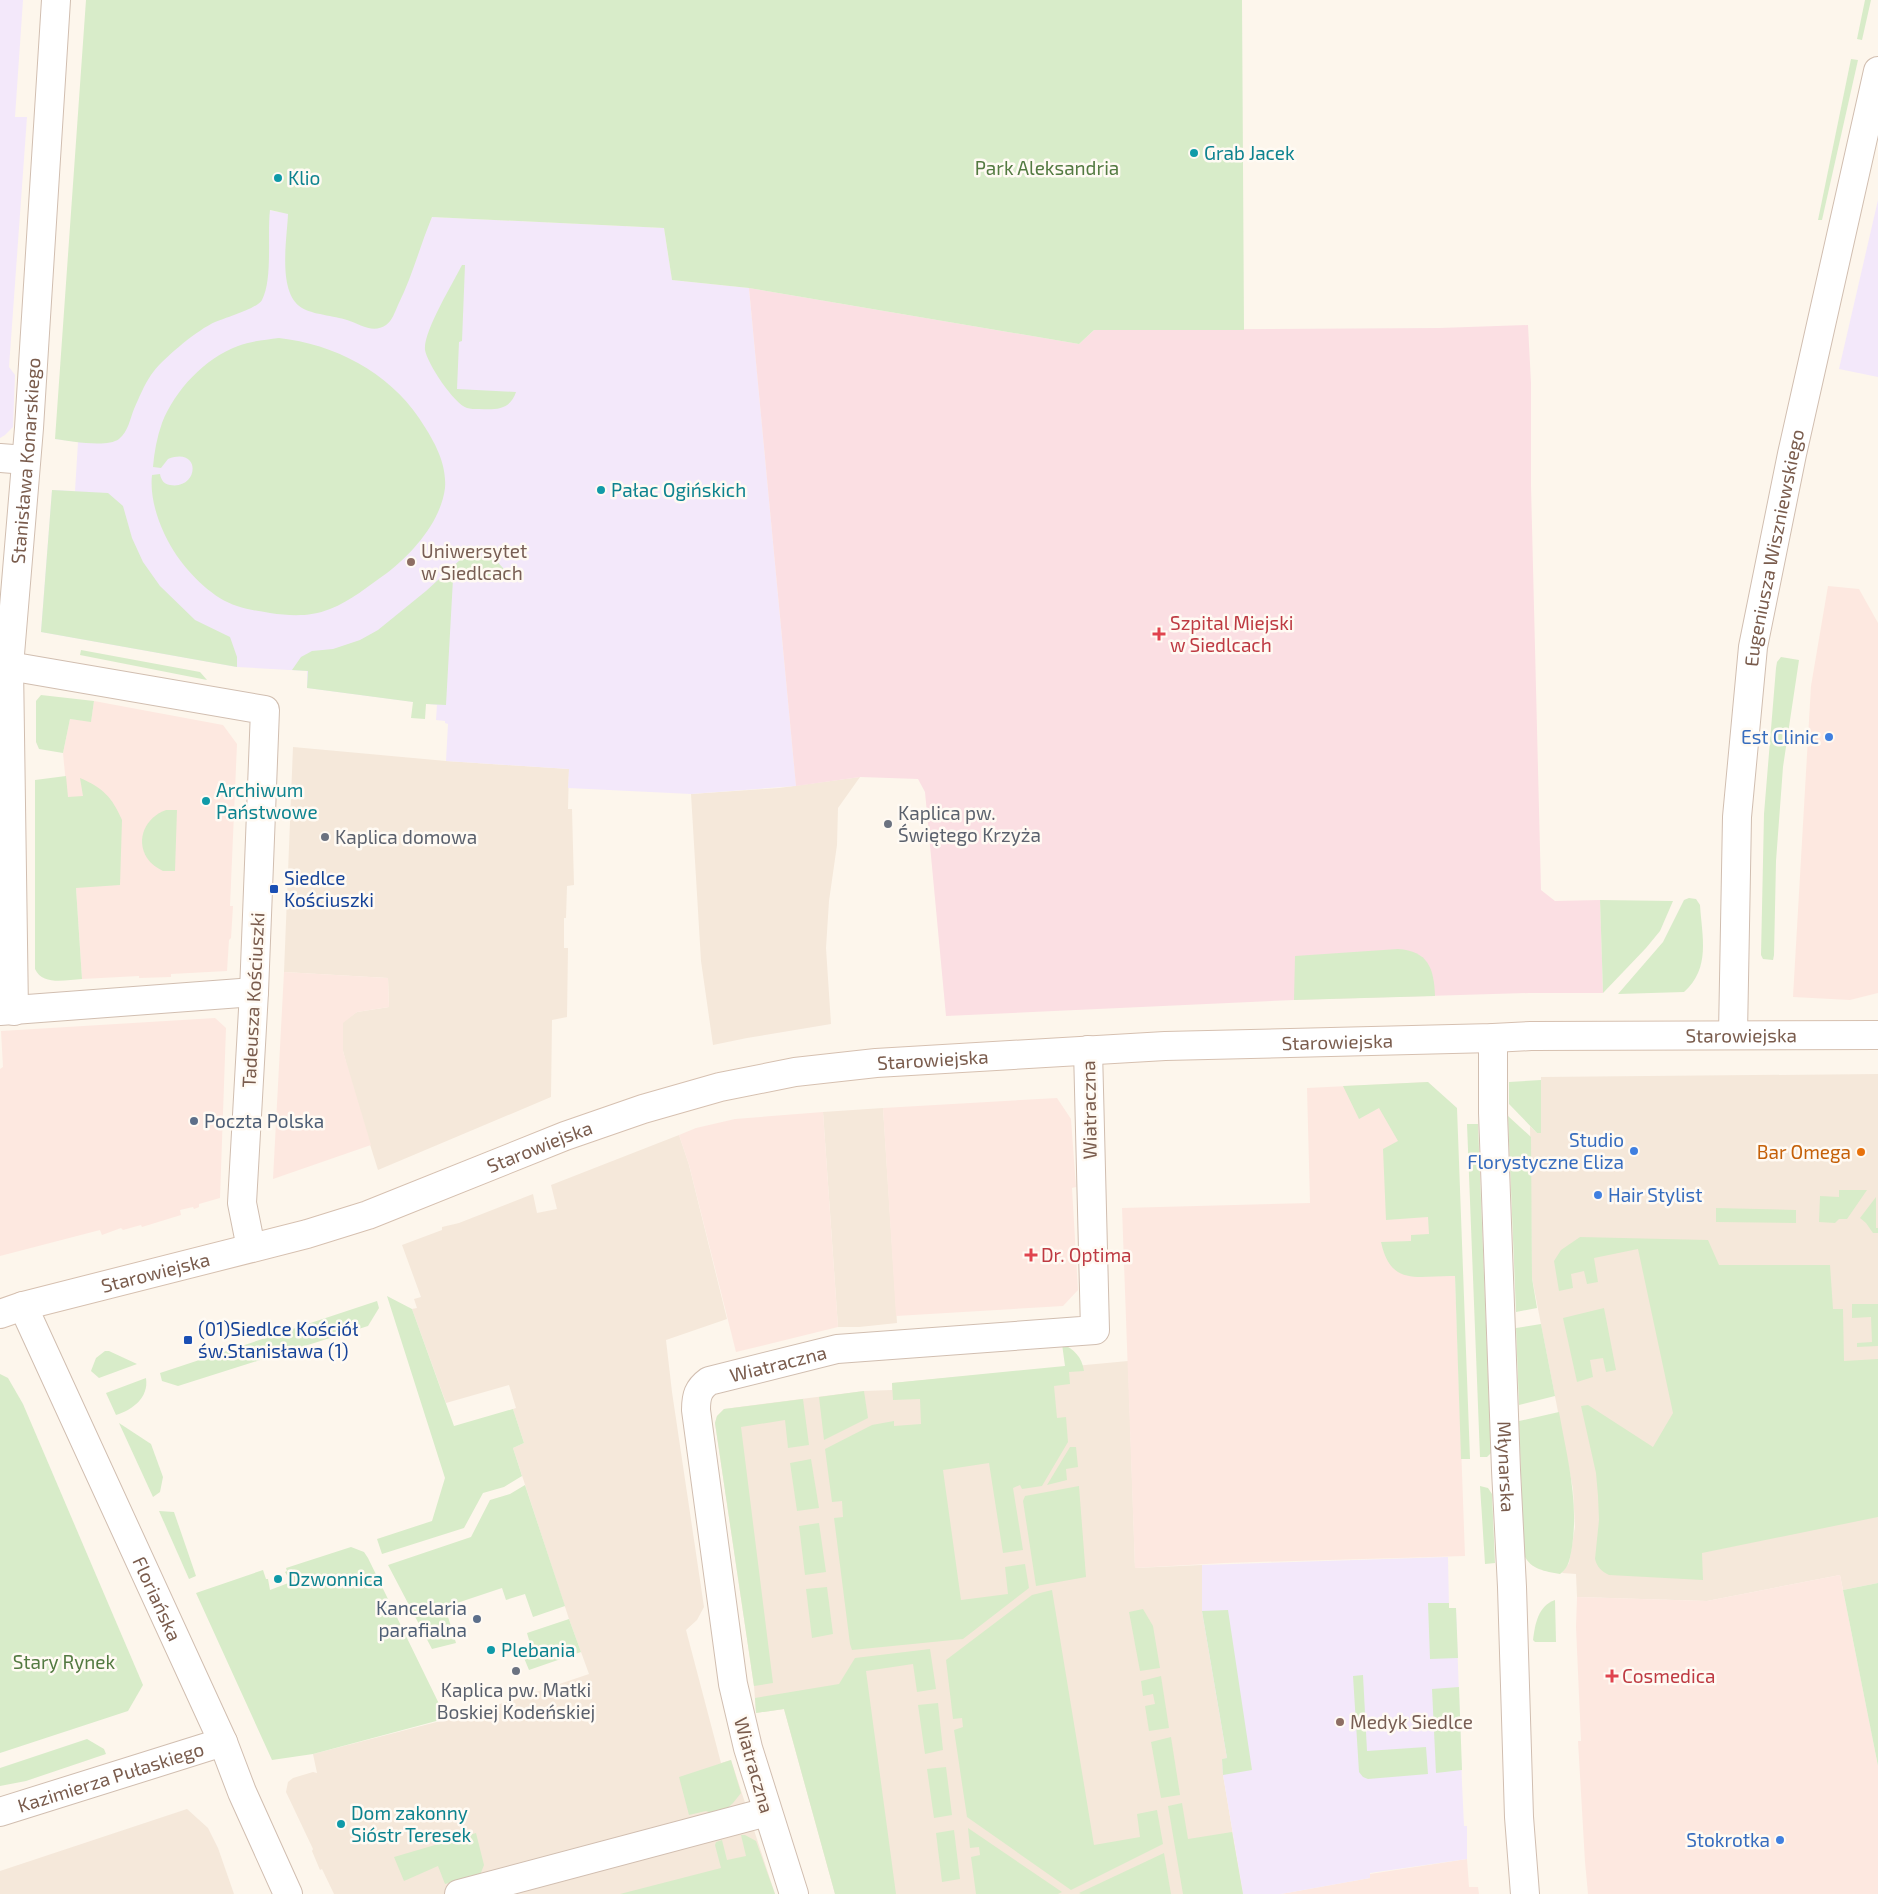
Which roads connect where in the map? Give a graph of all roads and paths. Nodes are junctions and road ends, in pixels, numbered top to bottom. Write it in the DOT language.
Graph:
graph roads {
  1 [pos="56,0"];
  2 [pos="1878,71"];
  3 [pos="13,459"];
  4 [pos="0,544"];
  5 [pos="17,574"];
  6 [pos="9,666"];
  7 [pos="5,747"];
  8 [pos="254,992"];
  9 [pos="7,1011"];
  10 [pos="1733,1034"];
  11 [pos="1878,1035"];
  12 [pos="1493,1038"];
  13 [pos="1088,1050"];
  14 [pos="251,1248"];
  15 [pos="12,1310"];
  16 [pos="222,1742"];
  17 [pos="0,1812"];
  18 [pos="767,1812"];
  19 [pos="288,1894"];
  20 [pos="459,1894"];
  21 [pos="794,1894"];
  22 [pos="1525,1894"];
  1 -- 3 [label="street, Stanisława Konarskiego"];
  2 -- 10 [label="street, Eugeniusza Wiszniewskiego"];
  3 -- 5 [label="street, Stanisława Konarskiego"];
  4 -- 5 [label="street"];
  5 -- 6 [label="street, Stanisława Konarskiego"];
  6 -- 7 [label="street, Stanisława Konarskiego"];
  6 -- 8 [label="street, Tadeusza Kościuszki"];
  7 -- 9 [label="street, Stanisława Konarskiego"];
  8 -- 9 [label="street"];
  8 -- 14 [label="street, Tadeusza Kościuszki"];
  10 -- 11 [label="street, Starowiejska"];
  10 -- 12 [label="street, Starowiejska"];
  12 -- 13 [label="street, Starowiejska"];
  12 -- 22 [label="street, Młynarska"];
  13 -- 14 [label="street, Starowiejska"];
  13 -- 18 [label="street, Wiatraczna"];
  14 -- 15 [label="street, Starowiejska"];
  15 -- 16 [label="street, Floriańska"];
  16 -- 17 [label="street, Kazimierza Pułaskiego"];
  16 -- 19 [label="street, Floriańska"];
  18 -- 20 [label="street"];
  18 -- 21 [label="street, Wiatraczna"];
}
